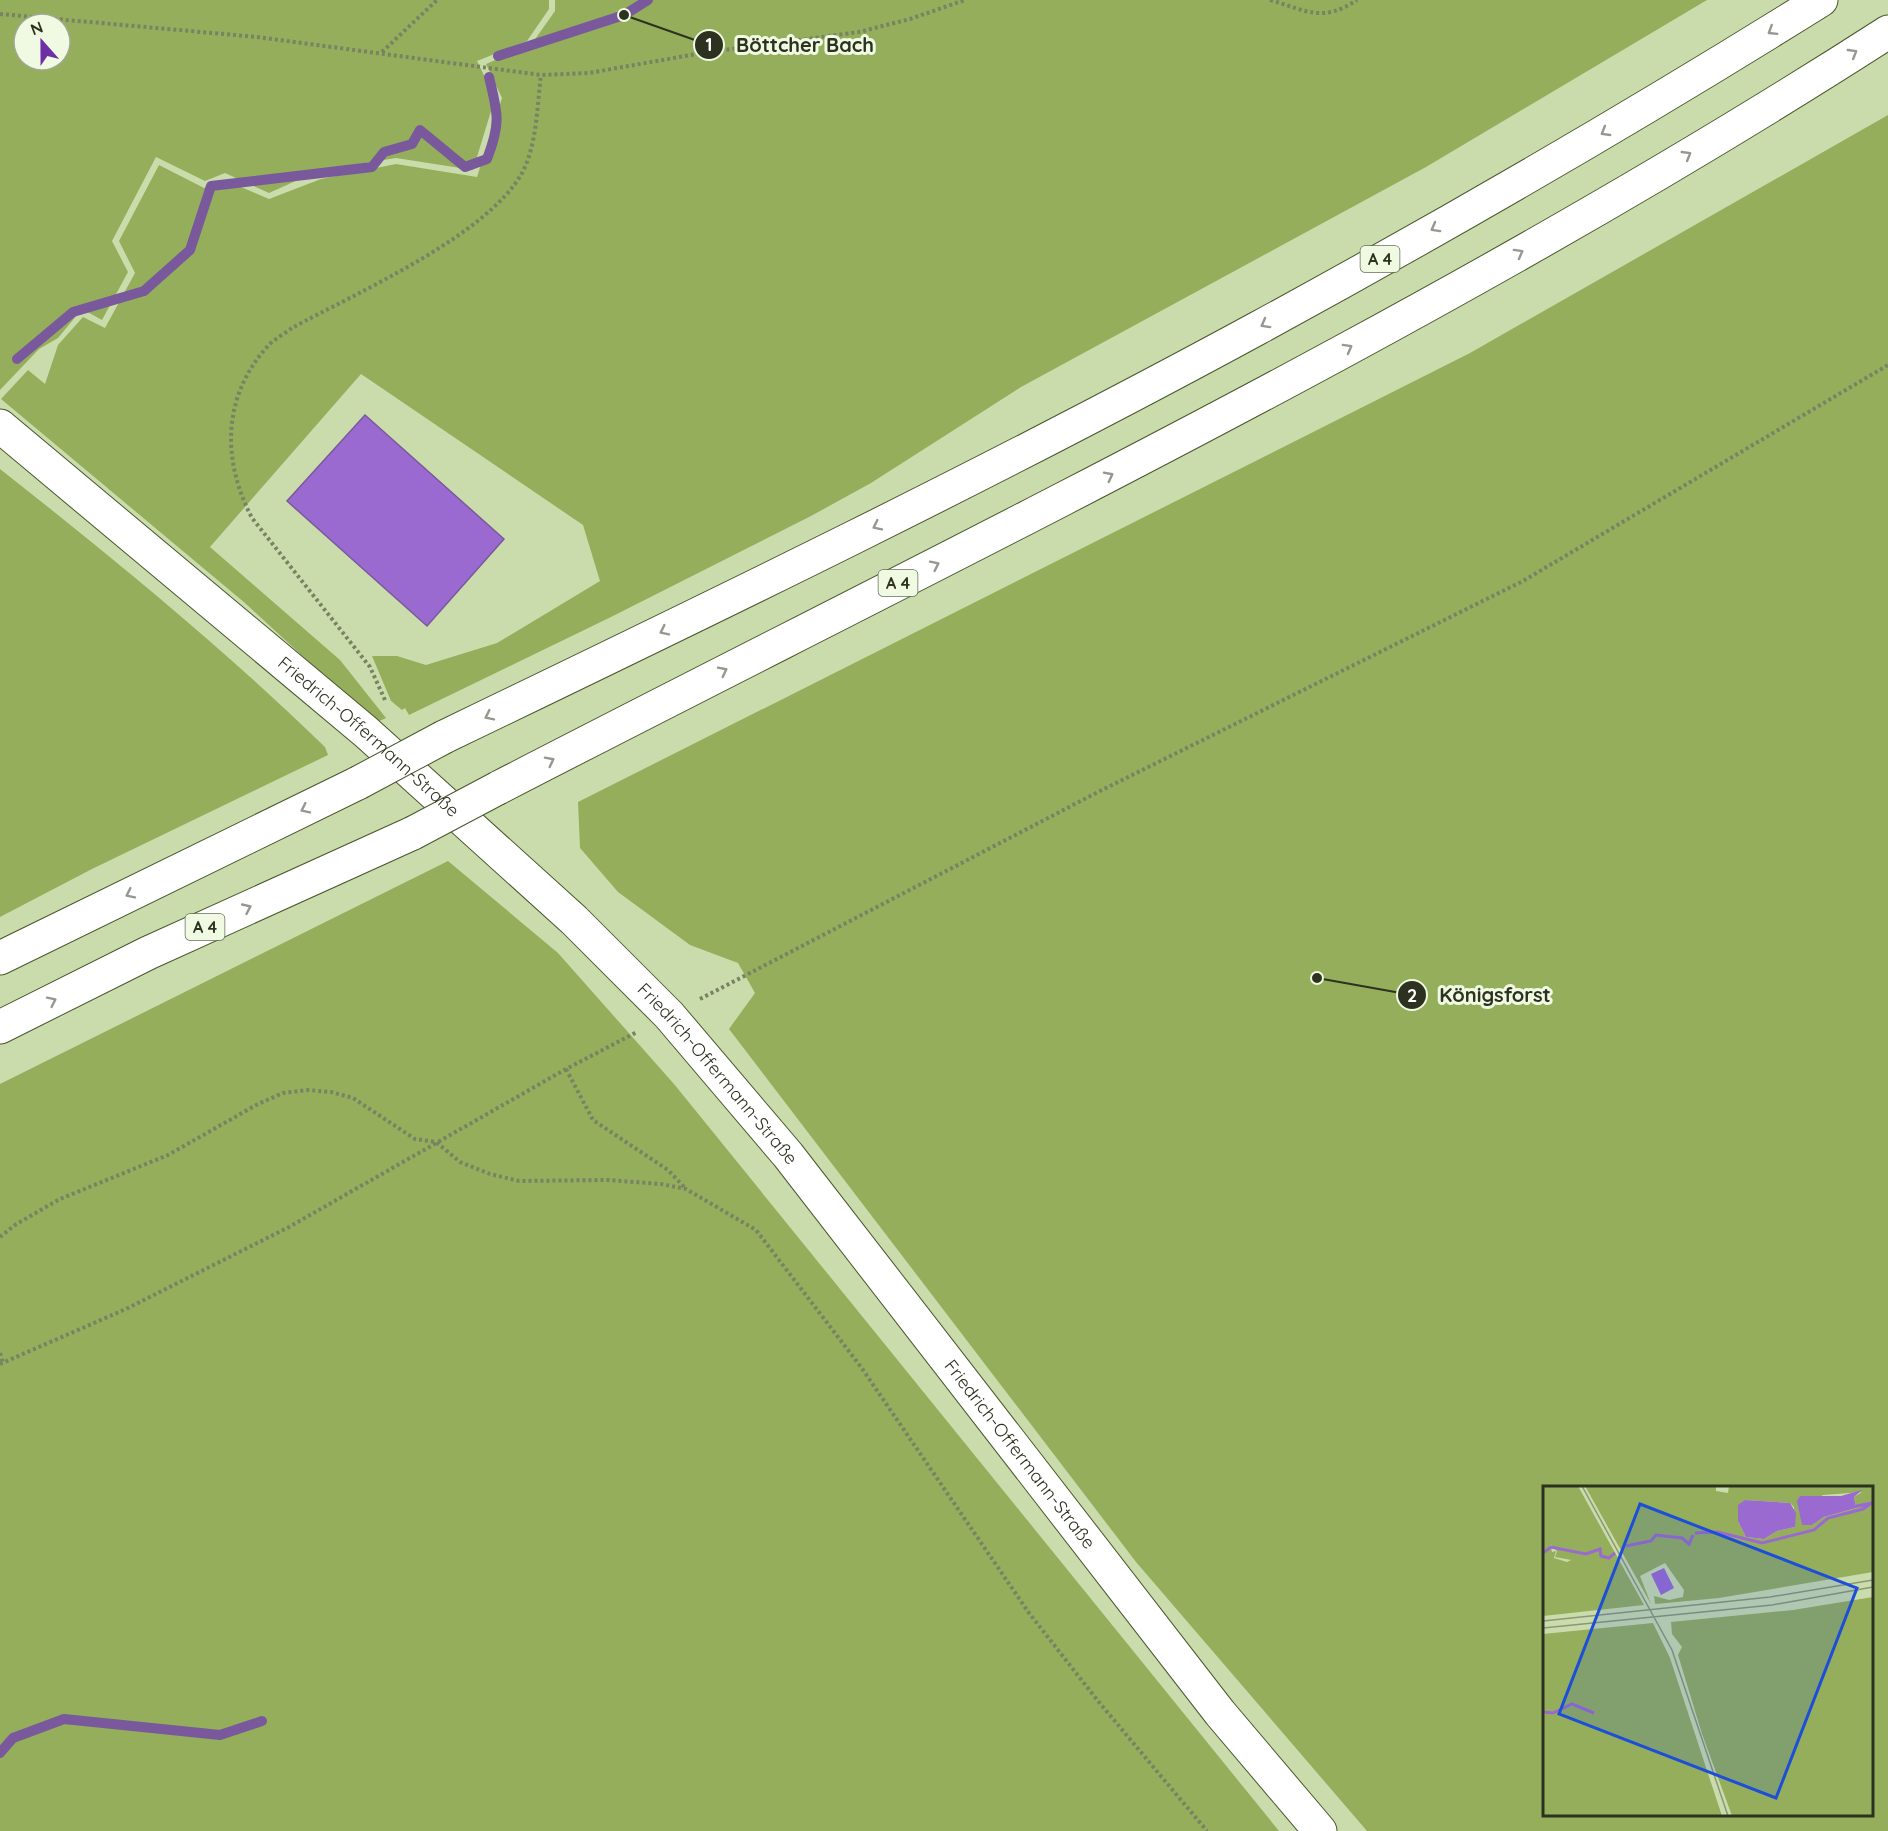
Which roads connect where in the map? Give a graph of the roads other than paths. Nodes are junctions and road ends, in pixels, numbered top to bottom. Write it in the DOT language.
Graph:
graph roads {
  1 [pos="1821,0"];
  2 [pos="1888,32"];
  3 [pos="0,426"];
  4 [pos="0,958"];
  5 [pos="0,1027"];
  6 [pos="1320,1831"];
  1 -- 4 [label="main road, A 4, one-way, bridge"];
  5 -- 2 [label="main road, A 4, one-way, bridge"];
  3 -- 6 [label="main road, Friedrich-Offermann-Straße"];
}
